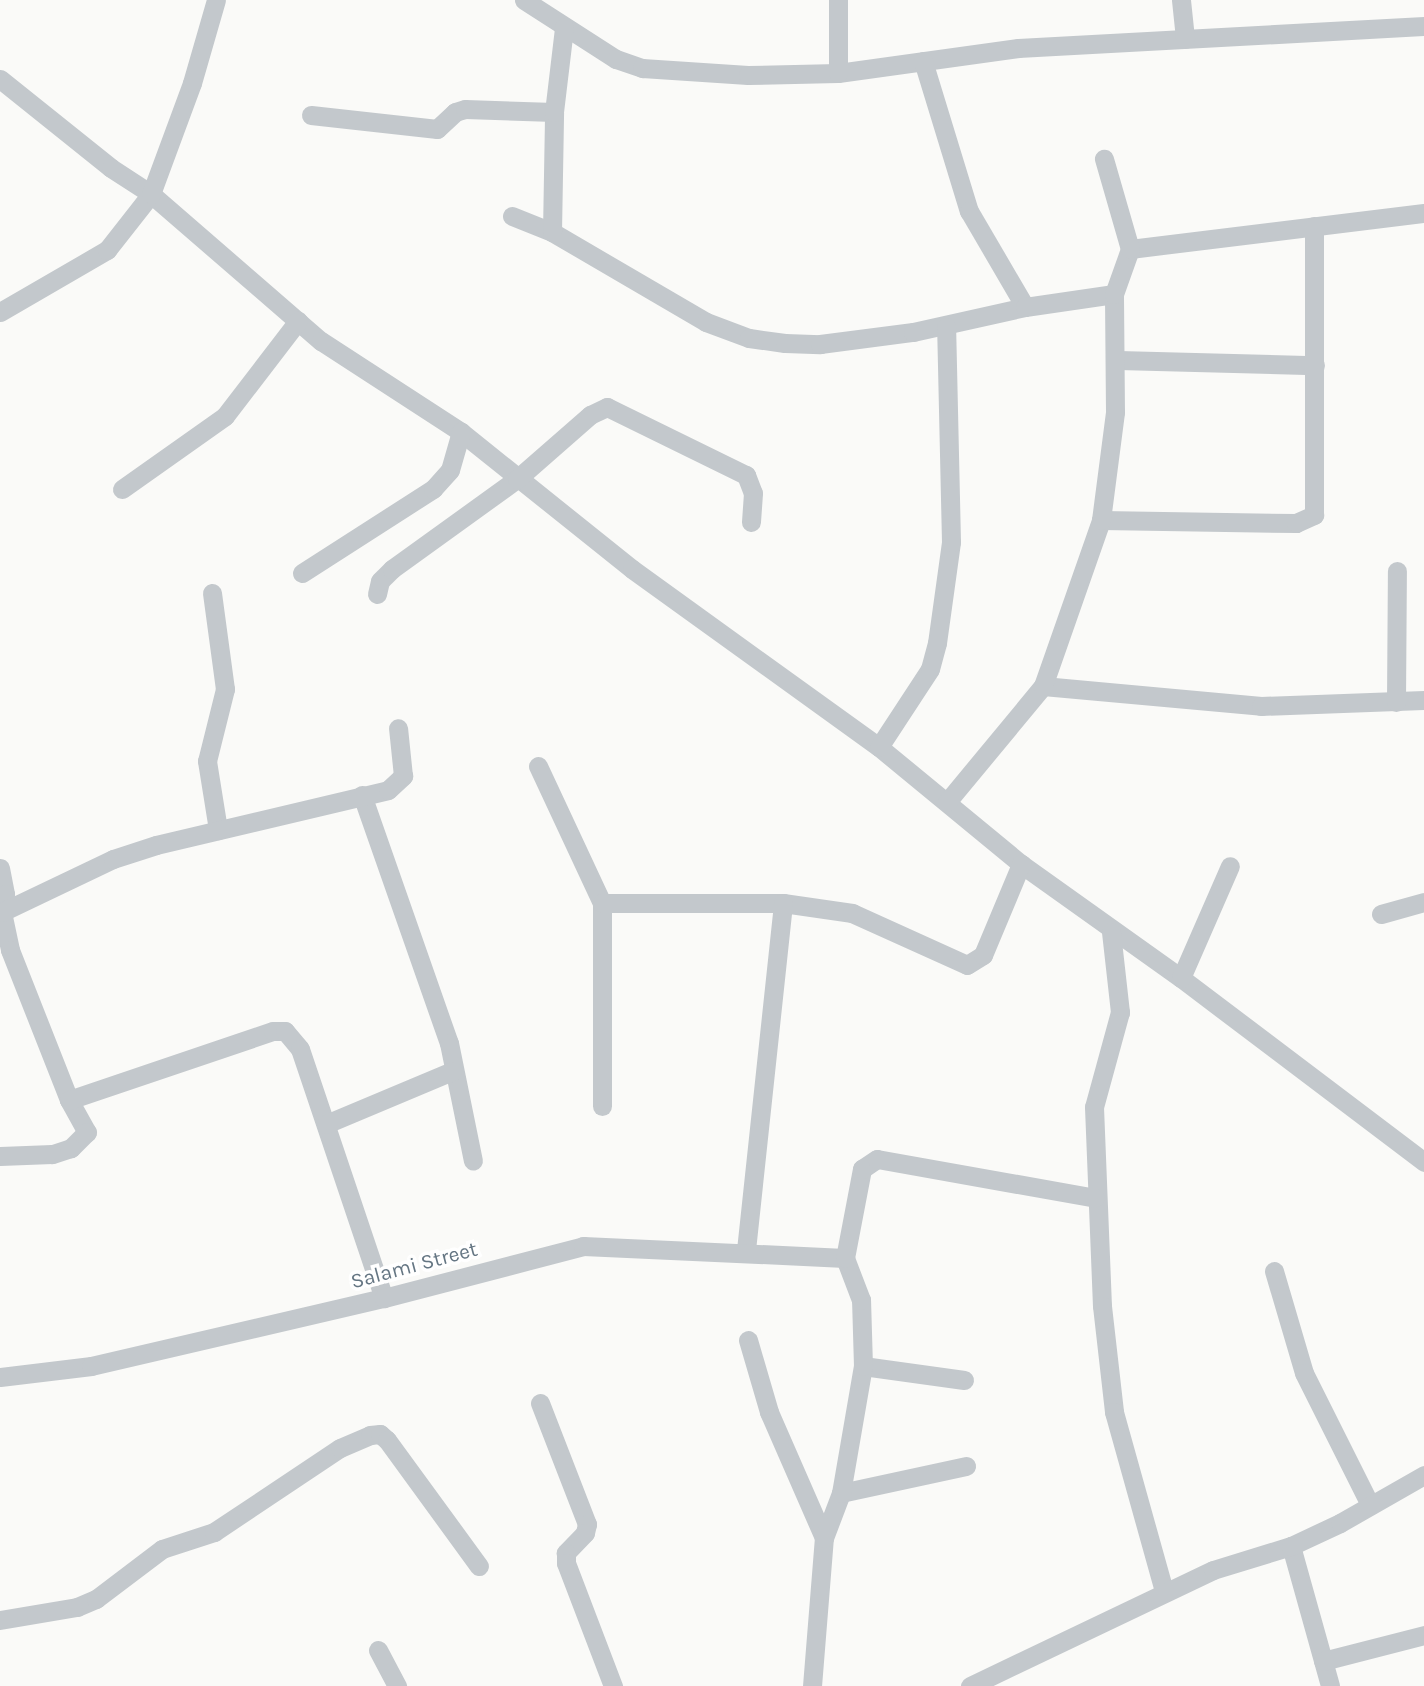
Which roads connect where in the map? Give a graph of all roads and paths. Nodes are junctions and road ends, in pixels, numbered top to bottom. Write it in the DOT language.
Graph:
graph roads {
  1 [pos="216,0"];
  2 [pos="524,0"];
  3 [pos="838,0"];
  4 [pos="1181,0"];
  5 [pos="1424,26"];
  6 [pos="564,27"];
  7 [pos="1185,39"];
  8 [pos="923,61"];
  9 [pos="838,72"];
  10 [pos="0,79"];
  11 [pos="554,112"];
  12 [pos="310,115"];
  13 [pos="1104,159"];
  14 [pos="151,194"];
  15 [pos="1424,213"];
  16 [pos="512,216"];
  17 [pos="1314,226"];
  18 [pos="552,232"];
  19 [pos="1130,249"];
  20 [pos="1114,294"];
  21 [pos="1025,307"];
  22 [pos="0,312"];
  23 [pos="298,321"];
  24 [pos="946,327"];
  25 [pos="1118,360"];
  26 [pos="1315,365"];
  27 [pos="461,432"];
  28 [pos="517,479"];
  29 [pos="122,489"];
  30 [pos="1101,520"];
  31 [pos="751,522"];
  32 [pos="1397,571"];
  33 [pos="302,573"];
  34 [pos="212,593"];
  35 [pos="377,594"];
  36 [pos="1042,686"];
  37 [pos="1424,700"];
  38 [pos="1396,702"];
  39 [pos="398,728"];
  40 [pos="879,747"];
  41 [pos="538,766"];
  42 [pos="362,795"];
  43 [pos="947,802"];
  44 [pos="218,830"];
  45 [pos="1021,864"];
  46 [pos="1230,866"];
  47 [pos="0,868"];
  48 [pos="1424,902"];
  49 [pos="602,903"];
  50 [pos="783,903"];
  51 [pos="2,912"];
  52 [pos="1381,914"];
  53 [pos="1111,932"];
  54 [pos="1181,978"];
  55 [pos="453,1071"];
  56 [pos="69,1100"];
  57 [pos="602,1106"];
  58 [pos="326,1124"];
  59 [pos="0,1156"];
  60 [pos="473,1161"];
  61 [pos="1424,1162"];
  62 [pos="1095,1198"];
  63 [pos="746,1250"];
  64 [pos="845,1258"];
  65 [pos="1274,1270"];
  66 [pos="384,1298"];
  67 [pos="748,1340"];
  68 [pos="863,1366"];
  69 [pos="0,1377"];
  70 [pos="964,1380"];
  71 [pos="540,1403"];
  72 [pos="966,1466"];
  73 [pos="1424,1475"];
  74 [pos="841,1493"];
  75 [pos="1370,1505"];
  76 [pos="824,1538"];
  77 [pos="1291,1546"];
  78 [pos="479,1566"];
  79 [pos="1164,1591"];
  80 [pos="0,1620"];
  81 [pos="1424,1634"];
  82 [pos="378,1650"];
  83 [pos="1323,1661"];
  84 [pos="397,1686"];
  85 [pos="613,1686"];
  86 [pos="812,1686"];
  87 [pos="970,1686"];
  88 [pos="1330,1686"];
  1 -- 14 [label="street"];
  2 -- 6 [label="street"];
  3 -- 9 [label="street"];
  4 -- 7 [label="street"];
  5 -- 7 [label="street"];
  6 -- 9 [label="street"];
  6 -- 11 [label="street"];
  7 -- 8 [label="street"];
  8 -- 9 [label="street"];
  8 -- 21 [label="street"];
  10 -- 14 [label="street"];
  11 -- 12 [label="street"];
  11 -- 18 [label="street"];
  13 -- 19 [label="street"];
  14 -- 22 [label="street"];
  14 -- 23 [label="street"];
  15 -- 17 [label="street"];
  16 -- 18 [label="street"];
  17 -- 19 [label="street"];
  17 -- 26 [label="street"];
  18 -- 24 [label="street"];
  19 -- 20 [label="street"];
  20 -- 21 [label="street"];
  20 -- 25 [label="street"];
  21 -- 24 [label="street"];
  23 -- 27 [label="street"];
  23 -- 29 [label="street"];
  24 -- 40 [label="street"];
  25 -- 26 [label="street"];
  25 -- 30 [label="street"];
  26 -- 30 [label="street"];
  27 -- 28 [label="street"];
  27 -- 33 [label="street"];
  28 -- 31 [label="street"];
  28 -- 35 [label="street"];
  28 -- 40 [label="street"];
  30 -- 36 [label="street"];
  32 -- 38 [label="street"];
  34 -- 44 [label="street"];
  36 -- 38 [label="street"];
  36 -- 43 [label="street"];
  37 -- 38 [label="street"];
  39 -- 42 [label="street"];
  40 -- 43 [label="street"];
  41 -- 49 [label="street"];
  42 -- 44 [label="street"];
  42 -- 55 [label="street"];
  43 -- 45 [label="street"];
  44 -- 51 [label="street"];
  45 -- 50 [label="street"];
  45 -- 53 [label="street"];
  46 -- 54 [label="street"];
  47 -- 51 [label="street"];
  48 -- 52 [label="street"];
  49 -- 50 [label="street"];
  49 -- 57 [label="street"];
  50 -- 63 [label="street"];
  51 -- 56 [label="street"];
  53 -- 54 [label="street"];
  53 -- 62 [label="street"];
  54 -- 61 [label="street"];
  55 -- 58 [label="street"];
  55 -- 60 [label="street"];
  56 -- 58 [label="street"];
  56 -- 59 [label="street"];
  58 -- 66 [label="street"];
  62 -- 64 [label="street"];
  62 -- 79 [label="street"];
  63 -- 64 [label="street, Salami Street"];
  63 -- 66 [label="street, Salami Street"];
  64 -- 68 [label="street"];
  65 -- 75 [label="street"];
  66 -- 69 [label="street, Salami Street"];
  67 -- 76 [label="street"];
  68 -- 70 [label="street"];
  68 -- 74 [label="street"];
  71 -- 85 [label="street"];
  72 -- 74 [label="street"];
  73 -- 75 [label="street"];
  74 -- 76 [label="street"];
  75 -- 77 [label="street"];
  76 -- 86 [label="street"];
  77 -- 79 [label="street"];
  77 -- 83 [label="street"];
  78 -- 80 [label="street"];
  79 -- 87 [label="street"];
  81 -- 83 [label="street"];
  82 -- 84 [label="street"];
  83 -- 88 [label="street"];
}
